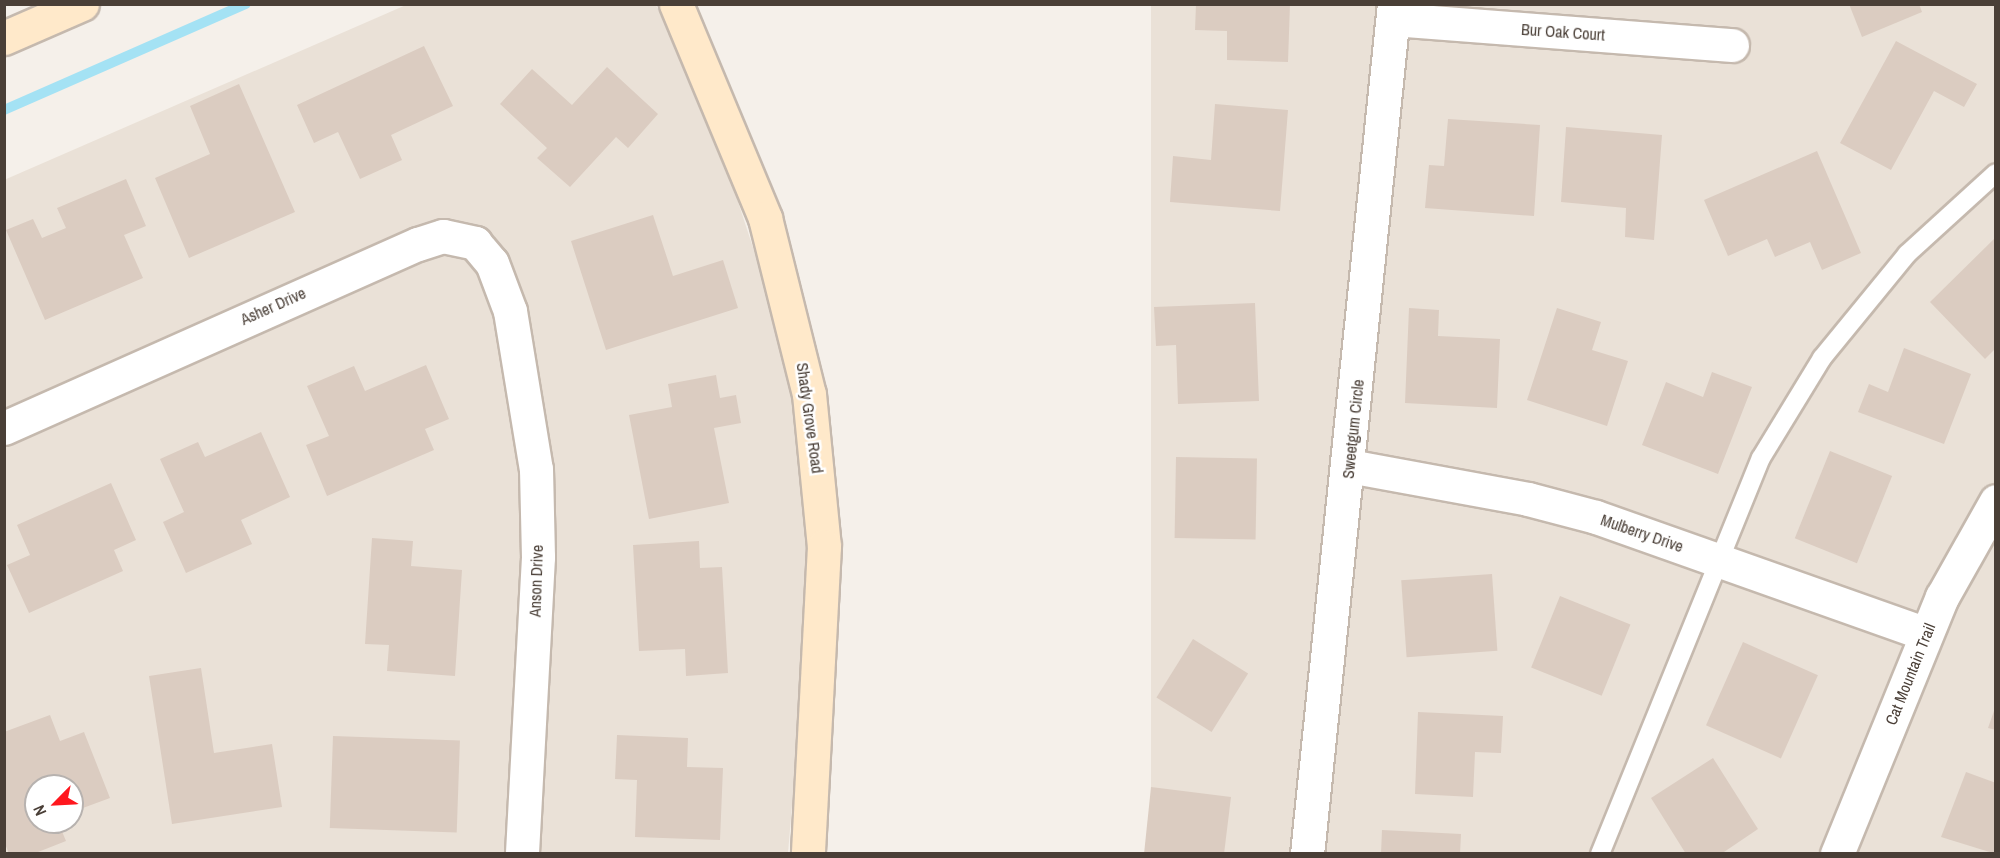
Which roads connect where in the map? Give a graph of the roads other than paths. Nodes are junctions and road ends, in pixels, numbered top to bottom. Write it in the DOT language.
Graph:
graph roads {
  1 [pos="82,4"];
  2 [pos="676,4"];
  3 [pos="1394,12"];
  4 [pos="4,38"];
  5 [pos="1732,45"];
  6 [pos="1995,173"];
  7 [pos="510,311"];
  8 [pos="4,428"];
  9 [pos="1349,466"];
  10 [pos="1995,501"];
  11 [pos="1716,560"];
  12 [pos="1926,634"];
  13 [pos="522,854"];
  14 [pos="808,854"];
  15 [pos="1306,854"];
  16 [pos="1600,854"];
  17 [pos="1837,854"];
  1 -- 4 [label="main road"];
  2 -- 14 [label="main road, Shady Grove Road"];
  3 -- 5 [label="street, Bur Oak Court"];
  3 -- 9 [label="street, Sweetgum Circle"];
  6 -- 11 [label="lane"];
  7 -- 8 [label="street, Asher Drive"];
  7 -- 13 [label="street, Anson Drive"];
  9 -- 11 [label="street, Mulberry Drive"];
  9 -- 15 [label="street, Sweetgum Circle"];
  10 -- 12 [label="street, Cat Mountain Trail"];
  11 -- 12 [label="street, Mulberry Drive"];
  11 -- 16 [label="lane"];
  12 -- 17 [label="street, Cat Mountain Trail"];
}
